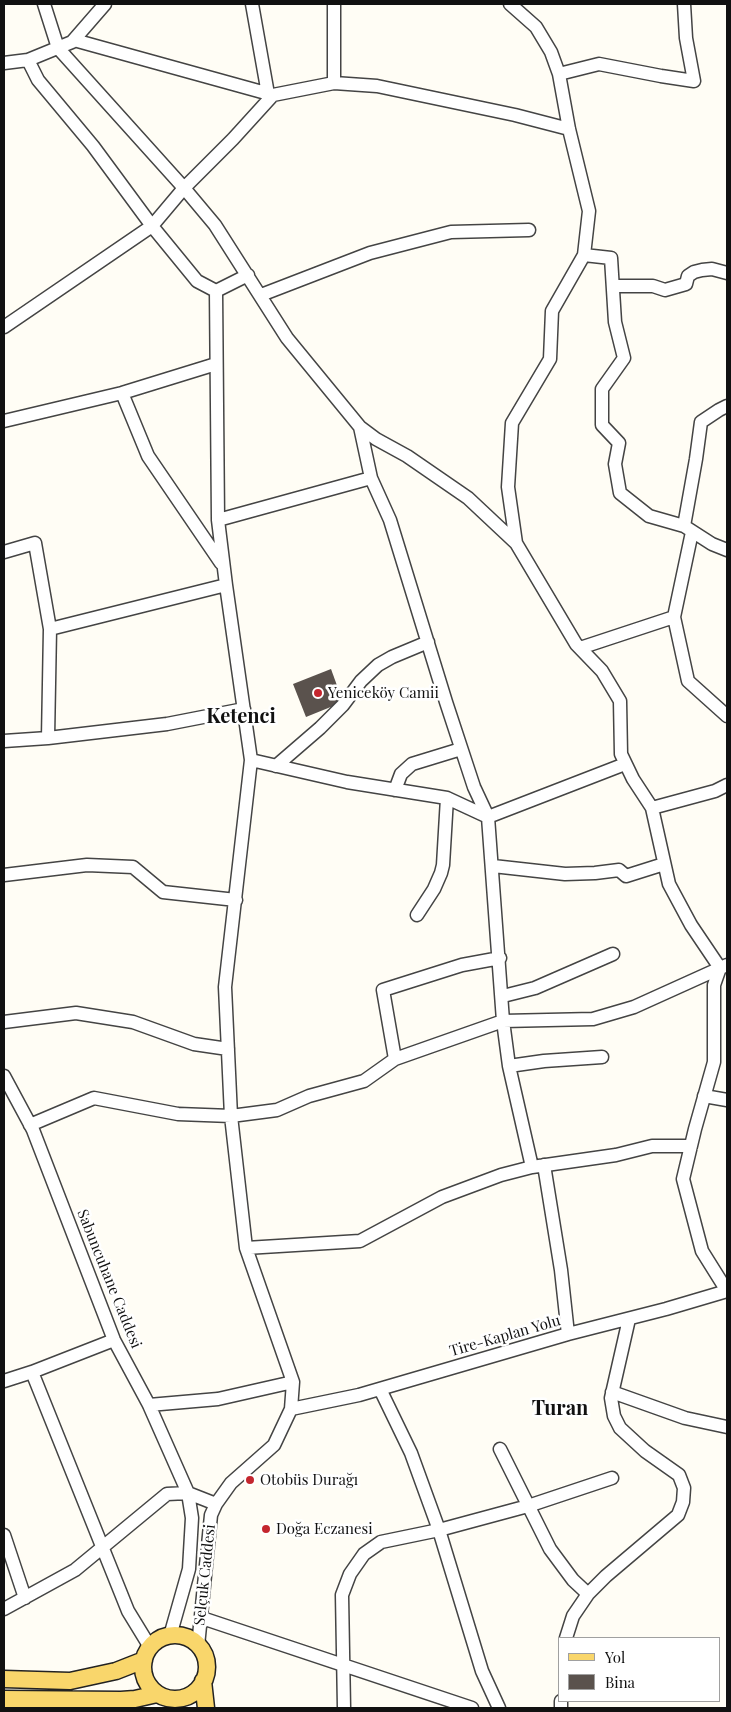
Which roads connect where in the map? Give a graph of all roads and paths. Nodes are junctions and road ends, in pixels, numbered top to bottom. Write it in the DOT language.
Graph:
graph roads {
  1 [pos="44,4"];
  2 [pos="105,4"];
  3 [pos="252,4"];
  4 [pos="334,4"];
  5 [pos="510,4"];
  6 [pos="684,4"];
  7 [pos="74,40"];
  8 [pos="58,48"];
  9 [pos="28,60"];
  10 [pos="4,63"];
  11 [pos="559,74"];
  12 [pos="334,83"];
  13 [pos="271,94"];
  14 [pos="569,129"];
  15 [pos="184,188"];
  16 [pos="152,226"];
  17 [pos="529,230"];
  18 [pos="584,255"];
  19 [pos="727,273"];
  20 [pos="248,275"];
  21 [pos="614,286"];
  22 [pos="216,291"];
  23 [pos="261,296"];
  24 [pos="4,327"];
  25 [pos="216,364"];
  26 [pos="122,393"];
  27 [pos="727,406"];
  28 [pos="4,421"];
  29 [pos="360,427"];
  30 [pos="371,478"];
  31 [pos="218,520"];
  32 [pos="688,529"];
  33 [pos="516,543"];
  34 [pos="727,550"];
  35 [pos="4,552"];
  36 [pos="223,566"];
  37 [pos="226,585"];
  38 [pos="674,617"];
  39 [pos="50,630"];
  40 [pos="428,642"];
  41 [pos="580,648"];
  42 [pos="244,709"];
  43 [pos="727,716"];
  44 [pos="48,738"];
  45 [pos="4,740"];
  46 [pos="461,749"];
  47 [pos="251,760"];
  48 [pos="625,764"];
  49 [pos="276,766"];
  50 [pos="727,785"];
  51 [pos="395,790"];
  52 [pos="447,798"];
  53 [pos="652,808"];
  54 [pos="488,816"];
  55 [pos="664,864"];
  56 [pos="493,866"];
  57 [pos="4,875"];
  58 [pos="236,900"];
  59 [pos="417,915"];
  60 [pos="613,954"];
  61 [pos="500,958"];
  62 [pos="724,966"];
  63 [pos="502,996"];
  64 [pos="503,1021"];
  65 [pos="4,1022"];
  66 [pos="228,1049"];
  67 [pos="602,1057"];
  68 [pos="395,1059"];
  69 [pos="509,1066"];
  70 [pos="4,1076"];
  71 [pos="704,1096"];
  72 [pos="727,1100"];
  73 [pos="4,1104"];
  74 [pos="18,1106"];
  75 [pos="231,1116"];
  76 [pos="30,1125"];
  77 [pos="691,1146"];
  78 [pos="538,1166"];
  79 [pos="246,1248"];
  80 [pos="727,1291"];
  81 [pos="628,1319"];
  82 [pos="568,1334"];
  83 [pos="114,1340"];
  84 [pos="32,1372"];
  85 [pos="4,1381"];
  86 [pos="293,1382"];
  87 [pos="380,1389"];
  88 [pos="612,1392"];
  89 [pos="148,1405"];
  90 [pos="291,1409"];
  91 [pos="727,1427"];
  92 [pos="500,1449"];
  93 [pos="612,1478"];
  94 [pos="188,1492"];
  95 [pos="216,1504"];
  96 [pos="528,1506"];
  97 [pos="439,1530"];
  98 [pos="4,1535"];
  99 [pos="102,1547"];
  100 [pos="588,1594"];
  101 [pos="25,1598"];
  102 [pos="4,1610"];
  103 [pos="202,1618"];
  104 [pos="170,1636"];
  105 [pos="566,1637"];
  106 [pos="198,1646"];
  107 [pos="147,1653"];
  108 [pos="344,1665"];
  109 [pos="4,1679"];
  110 [pos="203,1681"];
  111 [pos="157,1694"];
  112 [pos="4,1699"];
  113 [pos="181,1703"];
  114 [pos="80,1704"];
  115 [pos="206,1708"];
  116 [pos="344,1708"];
  117 [pos="472,1708"];
  118 [pos="498,1708"];
  1 -- 8 [label="street"];
  2 -- 7 [label="street"];
  3 -- 13 [label="street"];
  4 -- 12 [label="street"];
  5 -- 11 [label="street"];
  6 -- 11 [label="street"];
  7 -- 8 [label="street"];
  7 -- 13 [label="street"];
  8 -- 9 [label="street"];
  8 -- 15 [label="street"];
  9 -- 10 [label="street"];
  9 -- 16 [label="street"];
  11 -- 14 [label="street"];
  12 -- 13 [label="street"];
  12 -- 14 [label="street"];
  13 -- 15 [label="street"];
  14 -- 18 [label="street"];
  15 -- 16 [label="street"];
  15 -- 20 [label="street"];
  16 -- 22 [label="street"];
  16 -- 24 [label="street"];
  17 -- 23 [label="street"];
  18 -- 21 [label="street"];
  18 -- 33 [label="street"];
  19 -- 21 [label="street"];
  20 -- 22 [label="street"];
  20 -- 23 [label="street"];
  21 -- 32 [label="street"];
  22 -- 25 [label="street"];
  23 -- 29 [label="street"];
  25 -- 26 [label="street"];
  25 -- 31 [label="street"];
  26 -- 28 [label="street"];
  26 -- 36 [label="street"];
  27 -- 32 [label="street"];
  29 -- 30 [label="street"];
  29 -- 33 [label="street"];
  30 -- 31 [label="street"];
  30 -- 40 [label="street"];
  31 -- 36 [label="street"];
  32 -- 34 [label="street"];
  32 -- 38 [label="street"];
  33 -- 41 [label="street"];
  35 -- 39 [label="street"];
  36 -- 37 [label="street"];
  37 -- 39 [label="street"];
  37 -- 42 [label="street"];
  38 -- 41 [label="street"];
  38 -- 43 [label="street"];
  39 -- 44 [label="street"];
  40 -- 46 [label="street"];
  40 -- 49 [label="street"];
  41 -- 48 [label="street"];
  42 -- 44 [label="street"];
  42 -- 47 [label="street"];
  44 -- 45 [label="street"];
  46 -- 51 [label="street"];
  46 -- 54 [label="street"];
  47 -- 49 [label="street"];
  47 -- 58 [label="street"];
  48 -- 53 [label="street"];
  48 -- 54 [label="street"];
  49 -- 51 [label="street"];
  50 -- 53 [label="street"];
  51 -- 52 [label="street"];
  52 -- 54 [label="street"];
  52 -- 59 [label="street"];
  53 -- 55 [label="street"];
  54 -- 56 [label="street"];
  55 -- 56 [label="street"];
  55 -- 62 [label="street"];
  56 -- 61 [label="street"];
  57 -- 58 [label="street"];
  58 -- 66 [label="street"];
  60 -- 63 [label="street"];
  61 -- 63 [label="street"];
  61 -- 68 [label="street"];
  62 -- 64 [label="street"];
  62 -- 71 [label="street"];
  63 -- 64 [label="street"];
  64 -- 68 [label="street"];
  64 -- 69 [label="street"];
  65 -- 66 [label="street"];
  66 -- 75 [label="street"];
  67 -- 69 [label="street"];
  68 -- 75 [label="street"];
  69 -- 78 [label="street"];
  70 -- 74 [label="street, Sabuncuhane Caddesi"];
  71 -- 72 [label="street"];
  71 -- 77 [label="street"];
  73 -- 74 [label="street"];
  74 -- 76 [label="street, Sabuncuhane Caddesi"];
  75 -- 76 [label="street"];
  75 -- 79 [label="street"];
  76 -- 83 [label="street, Sabuncuhane Caddesi"];
  77 -- 78 [label="street"];
  77 -- 80 [label="street"];
  78 -- 79 [label="street"];
  78 -- 82 [label="street"];
  79 -- 86 [label="street"];
  80 -- 81 [label="street, Tire-Kaplan Yolu"];
  81 -- 82 [label="street, Tire-Kaplan Yolu"];
  81 -- 88 [label="street"];
  82 -- 87 [label="street, Tire-Kaplan Yolu"];
  83 -- 84 [label="street"];
  83 -- 89 [label="street, Sabuncuhane Caddesi"];
  84 -- 85 [label="street"];
  84 -- 99 [label="street"];
  86 -- 89 [label="street"];
  86 -- 90 [label="street"];
  87 -- 90 [label="street, Tire-Kaplan Yolu"];
  87 -- 97 [label="street"];
  88 -- 91 [label="street"];
  88 -- 100 [label="street"];
  89 -- 94 [label="street, Sabuncuhane Caddesi"];
  90 -- 95 [label="street"];
  92 -- 96 [label="street"];
  93 -- 96 [label="street"];
  94 -- 95 [label="street"];
  94 -- 99 [label="street"];
  94 -- 104 [label="street, Sabuncuhane Caddesi"];
  95 -- 103 [label="street, Selçuk Caddesi"];
  96 -- 97 [label="street"];
  96 -- 100 [label="street"];
  97 -- 108 [label="street"];
  97 -- 118 [label="street"];
  98 -- 101 [label="street"];
  99 -- 101 [label="street"];
  99 -- 107 [label="street"];
  100 -- 105 [label="street"];
  101 -- 102 [label="street"];
  103 -- 106 [label="street, Selçuk Caddesi"];
  103 -- 108 [label="street"];
  104 -- 106 [label="main road"];
  104 -- 107 [label="main road"];
  106 -- 110 [label="main road"];
  107 -- 109 [label="main road"];
  107 -- 111 [label="main road"];
  108 -- 116 [label="street"];
  108 -- 117 [label="street"];
  110 -- 113 [label="main road"];
  110 -- 115 [label="main road"];
  111 -- 113 [label="main road"];
  111 -- 114 [label="main road"];
  112 -- 114 [label="main road"];
}
